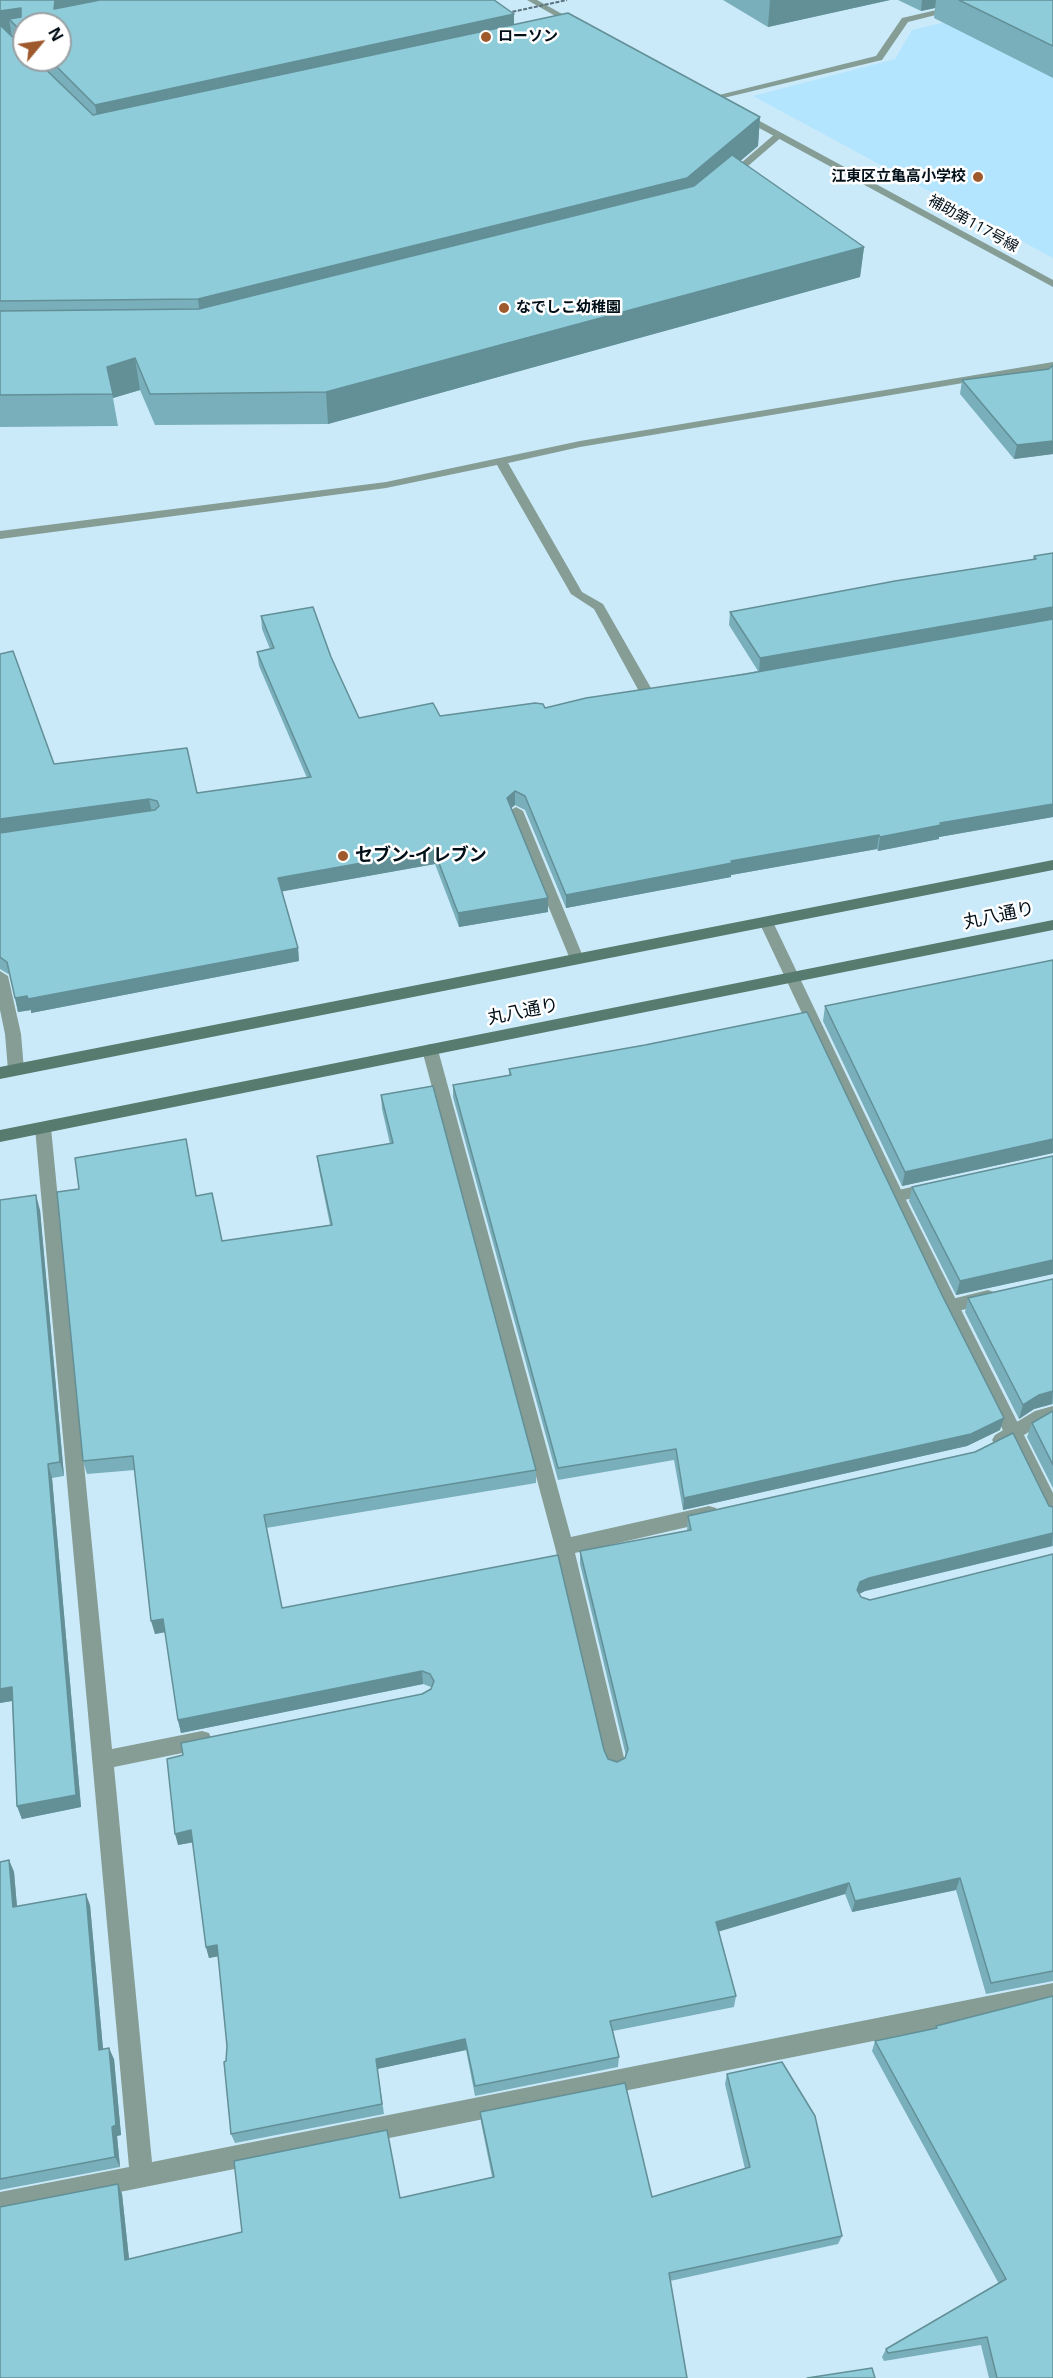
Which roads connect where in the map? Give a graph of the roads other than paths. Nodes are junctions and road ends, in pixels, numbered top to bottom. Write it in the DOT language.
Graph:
graph roads {
  1 [pos="531,0"];
  2 [pos="991,0"];
  3 [pos="571,35"];
  4 [pos="701,92"];
  5 [pos="711,98"];
  6 [pos="721,103"];
  7 [pos="730,108"];
  8 [pos="779,135"];
  9 [pos="722,184"];
  10 [pos="1053,284"];
  11 [pos="1053,365"];
  12 [pos="501,460"];
  13 [pos="0,535"];
  14 [pos="648,695"];
  15 [pos="516,811"];
  16 [pos="1053,866"];
  17 [pos="766,922"];
  18 [pos="1053,925"];
  19 [pos="577,959"];
  20 [pos="0,976"];
  21 [pos="794,977"];
  22 [pos="430,1050"];
  23 [pos="8,1071"];
  24 [pos="43,1128"];
  25 [pos="0,1136"];
  26 [pos="952,1183"];
  27 [pos="896,1196"];
  28 [pos="1007,1293"];
  29 [pos="950,1306"];
  30 [pos="1053,1413"];
  31 [pos="1014,1434"];
  32 [pos="988,1446"];
  33 [pos="727,1510"];
  34 [pos="1053,1512"];
  35 [pos="564,1547"];
  36 [pos="217,1737"];
  37 [pos="103,1760"];
  38 [pos="615,1762"];
  39 [pos="1053,1994"];
  40 [pos="142,2176"];
  41 [pos="0,2204"];
  1 -- 3 [label="street"];
  2 -- 5 [label="street"];
  4 -- 5 [label="street"];
  5 -- 6 [label="street"];
  7 -- 8 [label="street, 補助第117号線"];
  8 -- 9 [label="street"];
  8 -- 10 [label="street, 補助第117号線"];
  11 -- 12 [label="street"];
  12 -- 13 [label="street"];
  12 -- 14 [label="street"];
  15 -- 19 [label="street"];
  16 -- 17 [label="main road"];
  17 -- 19 [label="main road"];
  17 -- 21 [label="street"];
  18 -- 21 [label="main road, 丸八通り"];
  19 -- 23 [label="main road"];
  20 -- 23 [label="street"];
  21 -- 22 [label="main road, 丸八通り"];
  21 -- 27 [label="street"];
  22 -- 24 [label="main road, 丸八通り"];
  22 -- 35 [label="street"];
  24 -- 25 [label="main road, 丸八通り"];
  24 -- 37 [label="street"];
  26 -- 27 [label="street"];
  27 -- 29 [label="street"];
  28 -- 29 [label="street"];
  29 -- 31 [label="street"];
  30 -- 31 [label="street"];
  31 -- 32 [label="street"];
  31 -- 34 [label="street"];
  33 -- 35 [label="street"];
  35 -- 38 [label="street"];
  36 -- 37 [label="street"];
  37 -- 40 [label="street"];
  39 -- 40 [label="street"];
  40 -- 41 [label="street"];
}
